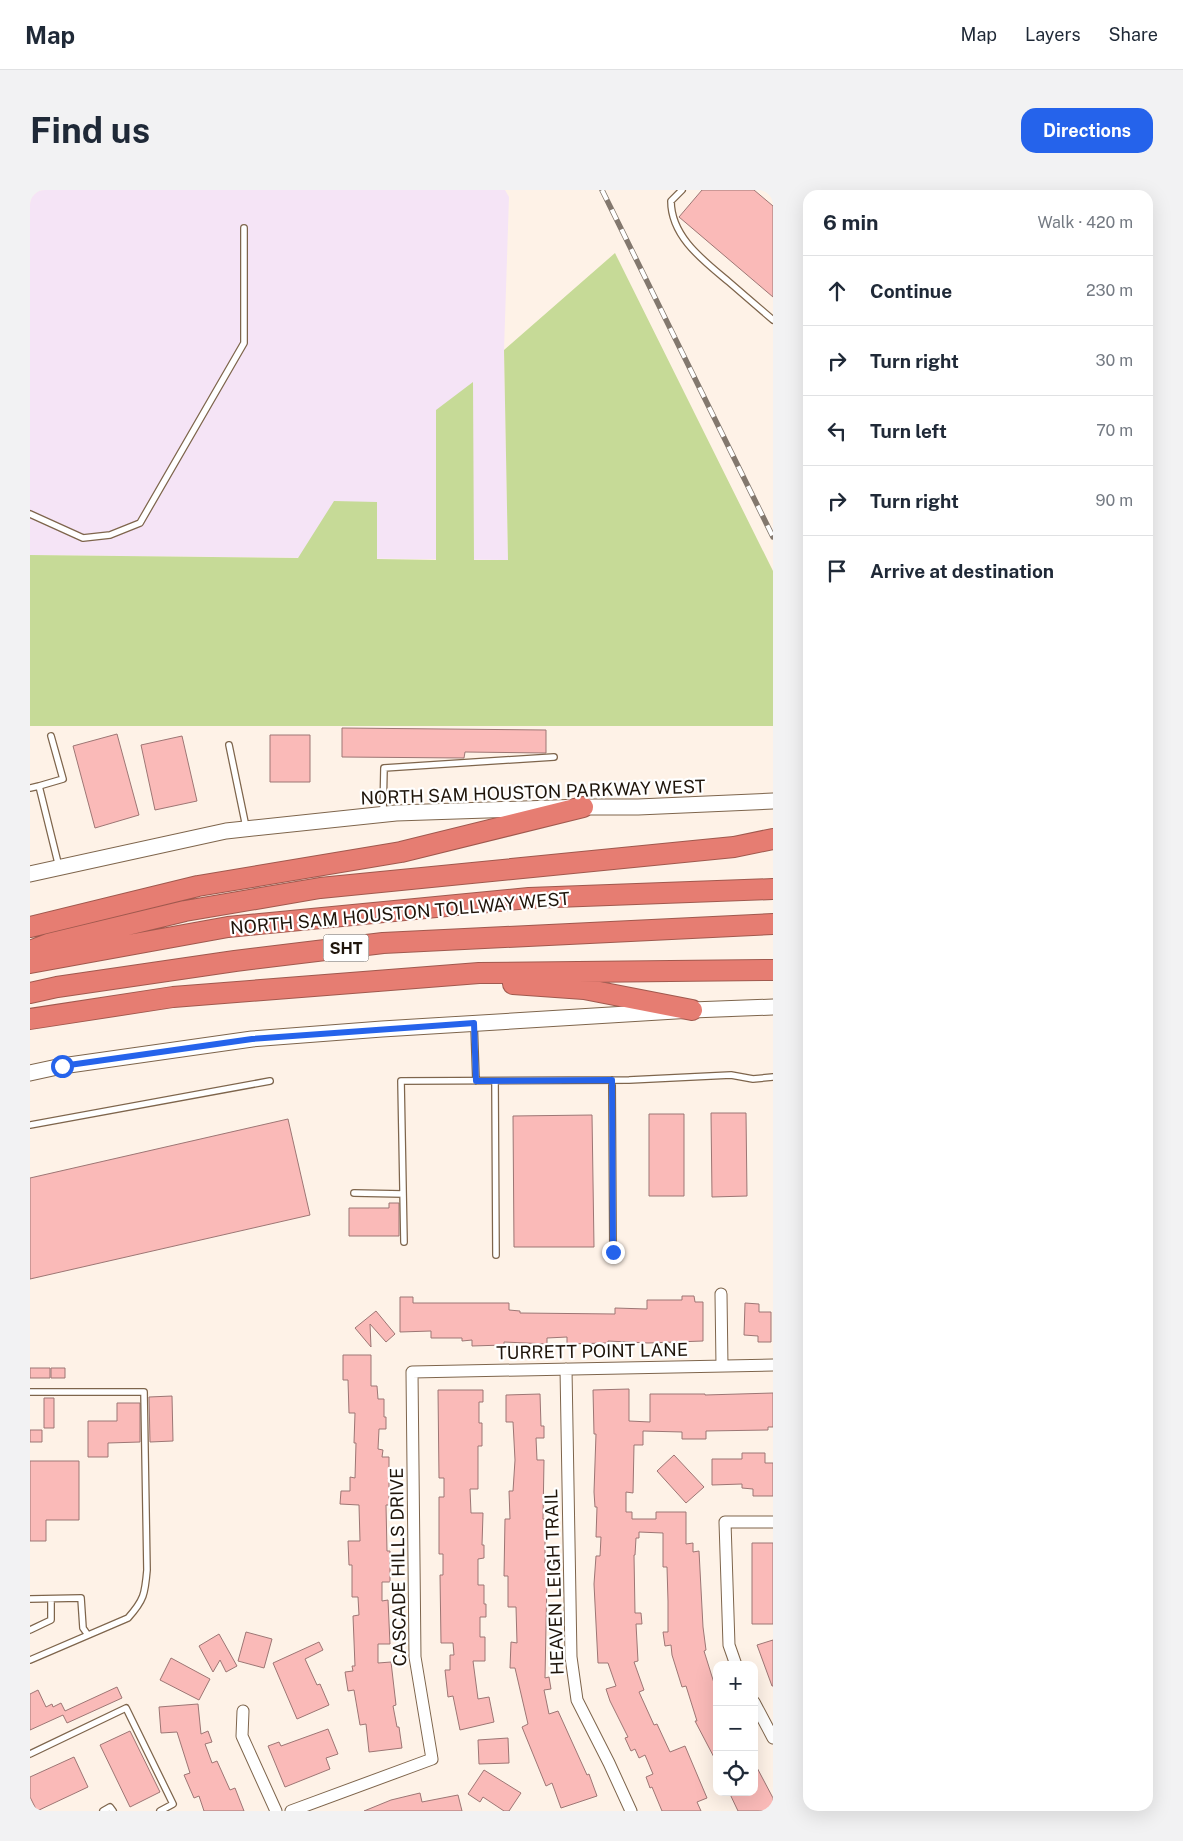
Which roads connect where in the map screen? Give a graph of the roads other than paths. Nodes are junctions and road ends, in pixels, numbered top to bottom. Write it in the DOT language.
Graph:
graph roads {
  1 [pos="682,190"];
  2 [pos="244,228"];
  3 [pos="773,320"];
  4 [pos="30,514"];
  5 [pos="51,736"];
  6 [pos="229,745"];
  7 [pos="554,757"];
  8 [pos="39,786"];
  9 [pos="30,788"];
  10 [pos="773,801"];
  11 [pos="582,807"];
  12 [pos="383,814"];
  13 [pos="247,829"];
  14 [pos="773,839"];
  15 [pos="60,867"];
  16 [pos="30,874"];
  17 [pos="773,889"];
  18 [pos="773,924"];
  19 [pos="30,927"];
  20 [pos="30,951"];
  21 [pos="30,963"];
  22 [pos="773,970"];
  23 [pos="30,993"];
  24 [pos="773,1007"];
  25 [pos="692,1010"];
  26 [pos="55,1016"];
  27 [pos="30,1020"];
  28 [pos="474,1023"];
  29 [pos="30,1073"];
  30 [pos="773,1077"];
  31 [pos="612,1080"];
  32 [pos="476,1081"];
  33 [pos="495,1081"];
  34 [pos="270,1082"];
  35 [pos="30,1125"];
  36 [pos="354,1193"];
  37 [pos="403,1194"];
  38 [pos="404,1242"];
  39 [pos="613,1252"];
  40 [pos="496,1255"];
  41 [pos="721,1294"];
  42 [pos="773,1365"];
  43 [pos="722,1366"];
  44 [pos="566,1369"];
  45 [pos="412,1372"];
  46 [pos="30,1392"];
  47 [pos="773,1522"];
  48 [pos="30,1599"];
  49 [pos="51,1599"];
  50 [pos="30,1630"];
  51 [pos="88,1635"];
  52 [pos="30,1660"];
  53 [pos="735,1661"];
  54 [pos="756,1706"];
  55 [pos="243,1711"];
  56 [pos="773,1738"];
  57 [pos="30,1754"];
  58 [pos="103,1811"];
  59 [pos="112,1811"];
  60 [pos="160,1811"];
  61 [pos="276,1811"];
  62 [pos="291,1811"];
  63 [pos="631,1811"];
  1 -- 3 [label="lane"];
  2 -- 4 [label="lane"];
  5 -- 8 [label="lane"];
  6 -- 13 [label="lane"];
  7 -- 12 [label="lane"];
  8 -- 9 [label="lane"];
  8 -- 15 [label="lane"];
  10 -- 11 [label="main road, NORTH SAM HOUSTON PARKWAY WEST"];
  11 -- 12 [label="main road, NORTH SAM HOUSTON PARKWAY WEST"];
  11 -- 19 [label="highway"];
  12 -- 13 [label="main road, NORTH SAM HOUSTON PARKWAY WEST"];
  13 -- 15 [label="main road, NORTH SAM HOUSTON PARKWAY WEST"];
  14 -- 20 [label="highway"];
  15 -- 16 [label="main road, NORTH SAM HOUSTON PARKWAY WEST"];
  17 -- 21 [label="highway, NORTH SAM HOUSTON TOLLWAY WEST / SHT"];
  18 -- 23 [label="highway, NORTH SAM HOUSTON TOLLWAY WEST / SHT"];
  22 -- 26 [label="highway"];
  24 -- 25 [label="main road"];
  25 -- 26 [label="highway"];
  25 -- 28 [label="main road"];
  26 -- 27 [label="highway"];
  28 -- 29 [label="main road"];
  28 -- 32 [label="lane"];
  30 -- 31 [label="lane"];
  31 -- 33 [label="lane"];
  31 -- 39 [label="lane"];
  32 -- 33 [label="lane"];
  32 -- 37 [label="lane"];
  33 -- 40 [label="lane"];
  34 -- 35 [label="lane"];
  36 -- 37 [label="lane"];
  37 -- 38 [label="lane"];
  41 -- 43 [label="street"];
  42 -- 43 [label="street, TURRETT POINT LANE"];
  43 -- 44 [label="street, TURRETT POINT LANE"];
  44 -- 45 [label="street, TURRETT POINT LANE"];
  44 -- 63 [label="street, HEAVEN LEIGH TRAIL"];
  45 -- 62 [label="street, CASCADE HILLS DRIVE"];
  46 -- 51 [label="lane"];
  47 -- 53 [label="street"];
  48 -- 49 [label="lane"];
  49 -- 50 [label="lane"];
  49 -- 51 [label="lane"];
  51 -- 52 [label="lane"];
  54 -- 56 [label="street"];
  55 -- 61 [label="street"];
  57 -- 60 [label="lane"];
  58 -- 59 [label="lane"];
}
